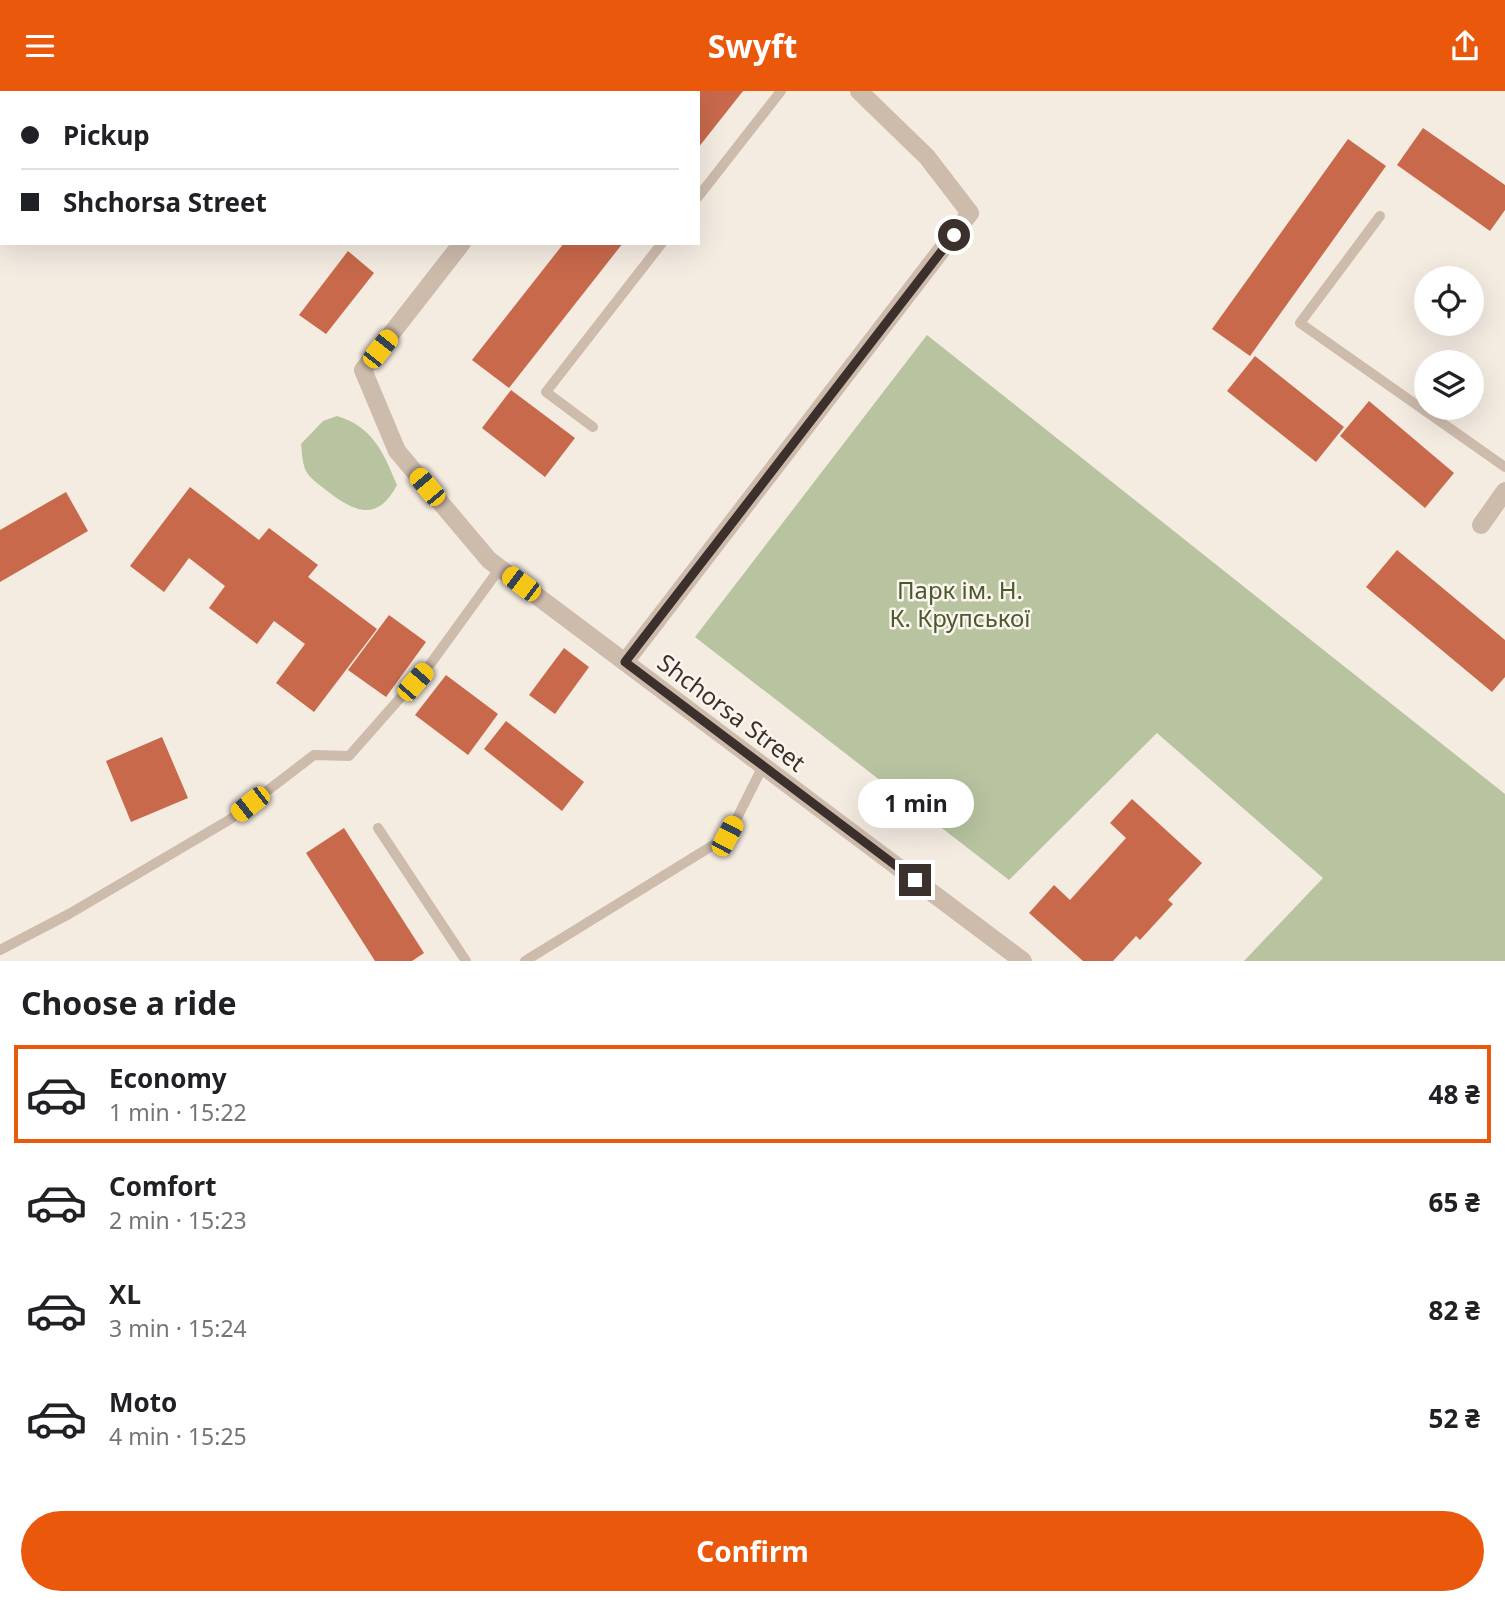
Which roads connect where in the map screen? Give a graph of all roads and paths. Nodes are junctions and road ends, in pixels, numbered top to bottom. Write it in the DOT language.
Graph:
graph roads {
  1 [pos="782,91"];
  2 [pos="859,91"];
  3 [pos="700,194"];
  4 [pos="1380,216"];
  5 [pos="460,245"];
  6 [pos="660,245"];
  7 [pos="593,427"];
  8 [pos="1505,467"];
  9 [pos="1505,491"];
  10 [pos="1481,525"];
  11 [pos="500,568"];
  12 [pos="625,662"];
  13 [pos="764,766"];
  14 [pos="378,828"];
  15 [pos="0,950"];
  16 [pos="466,961"];
  17 [pos="525,961"];
  18 [pos="1023,961"];
  1 -- 3 [label="lane"];
  2 -- 12 [label="street"];
  4 -- 8 [label="lane"];
  5 -- 11 [label="street, Shchorsa Street"];
  6 -- 7 [label="lane"];
  9 -- 10 [label="street"];
  11 -- 12 [label="street, Shchorsa Street"];
  11 -- 15 [label="lane"];
  12 -- 13 [label="street, Shchorsa Street"];
  13 -- 17 [label="lane"];
  13 -- 18 [label="street, Shchorsa Street"];
  14 -- 16 [label="lane"];
}
